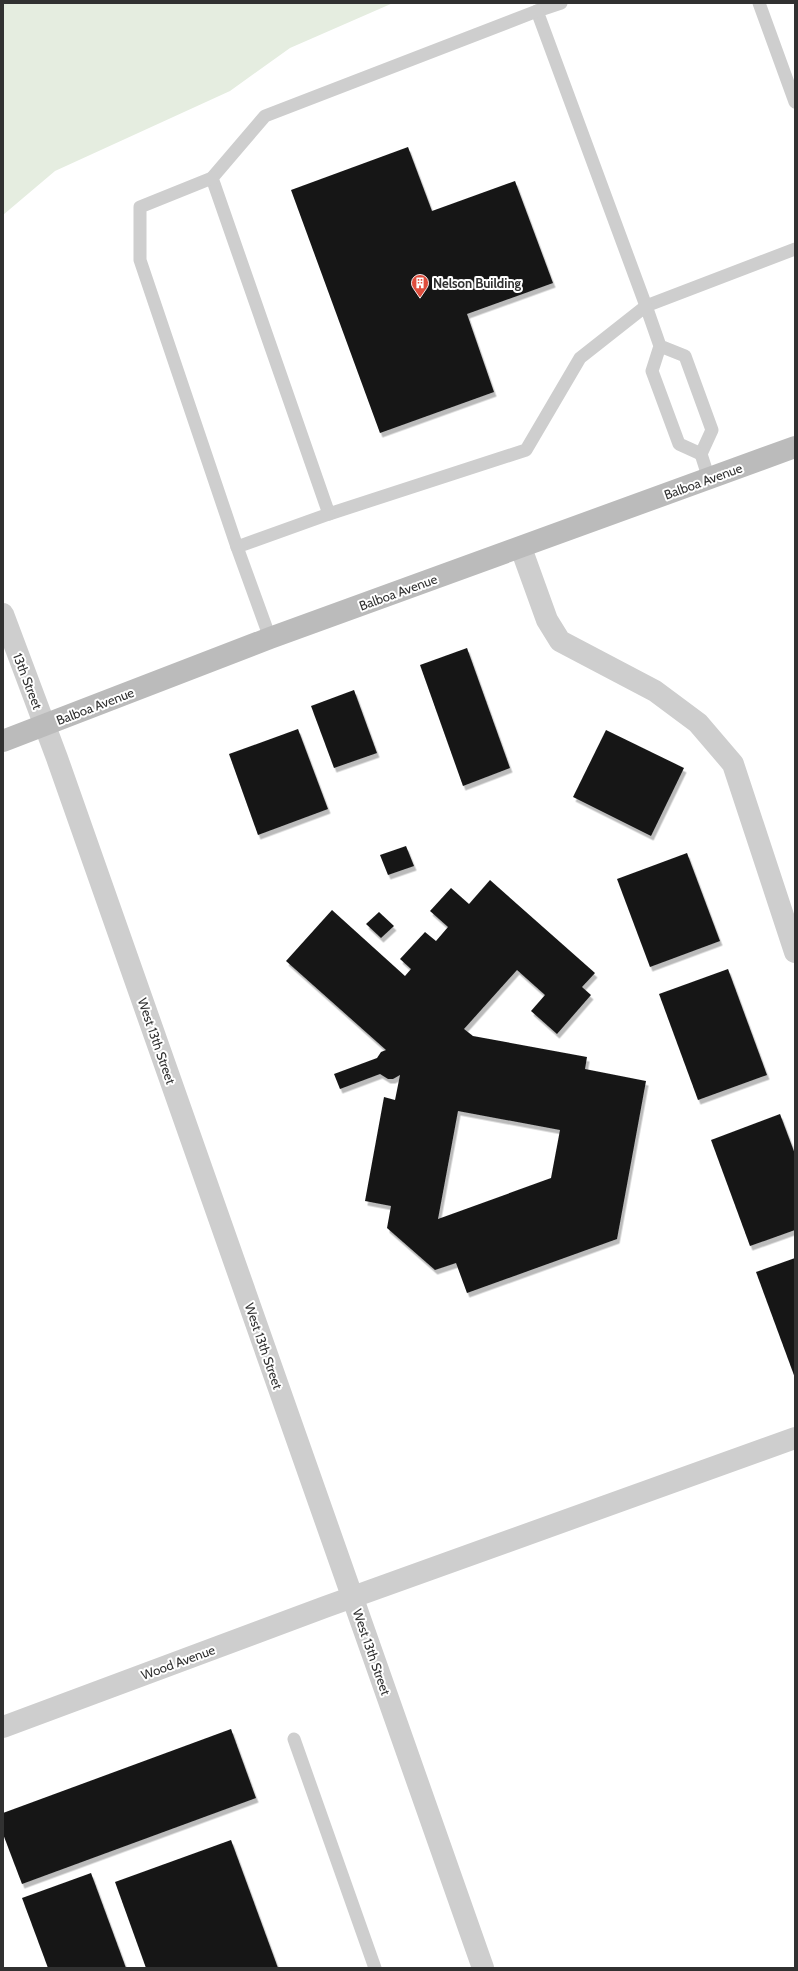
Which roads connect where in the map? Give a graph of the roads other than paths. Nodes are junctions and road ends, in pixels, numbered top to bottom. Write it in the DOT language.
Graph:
graph roads {
  1 [pos="561,3"];
  2 [pos="759,3"];
  3 [pos="537,11"];
  4 [pos="795,102"];
  5 [pos="212,178"];
  6 [pos="795,249"];
  7 [pos="646,306"];
  8 [pos="660,346"];
  9 [pos="795,447"];
  10 [pos="700,454"];
  11 [pos="708,479"];
  12 [pos="329,514"];
  13 [pos="237,546"];
  14 [pos="521,548"];
  15 [pos="3,614"];
  16 [pos="270,638"];
  17 [pos="45,725"];
  18 [pos="3,741"];
  19 [pos="790,923"];
  20 [pos="795,952"];
  21 [pos="795,1438"];
  22 [pos="352,1597"];
  23 [pos="3,1727"];
  24 [pos="294,1739"];
  25 [pos="375,1968"];
  26 [pos="483,1968"];
  1 -- 3 [label="lane"];
  2 -- 4 [label="lane"];
  3 -- 5 [label="lane"];
  3 -- 7 [label="lane"];
  5 -- 12 [label="lane"];
  5 -- 13 [label="lane"];
  6 -- 7 [label="lane"];
  7 -- 8 [label="lane"];
  7 -- 12 [label="lane"];
  8 -- 10 [label="lane"];
  8 -- 10 [label="lane"];
  9 -- 11 [label="street, Balboa Avenue"];
  10 -- 11 [label="lane"];
  11 -- 14 [label="street, Balboa Avenue"];
  12 -- 13 [label="lane"];
  13 -- 16 [label="lane"];
  14 -- 16 [label="street, Balboa Avenue"];
  14 -- 19 [label="street"];
  15 -- 17 [label="street, 13th Street"];
  16 -- 17 [label="street, Balboa Avenue"];
  17 -- 18 [label="street, Balboa Avenue"];
  17 -- 22 [label="street, West 13th Street"];
  19 -- 20 [label="street"];
  21 -- 22 [label="street, Wood Avenue"];
  22 -- 23 [label="street, Wood Avenue"];
  22 -- 26 [label="street, West 13th Street"];
  24 -- 25 [label="lane"];
}
